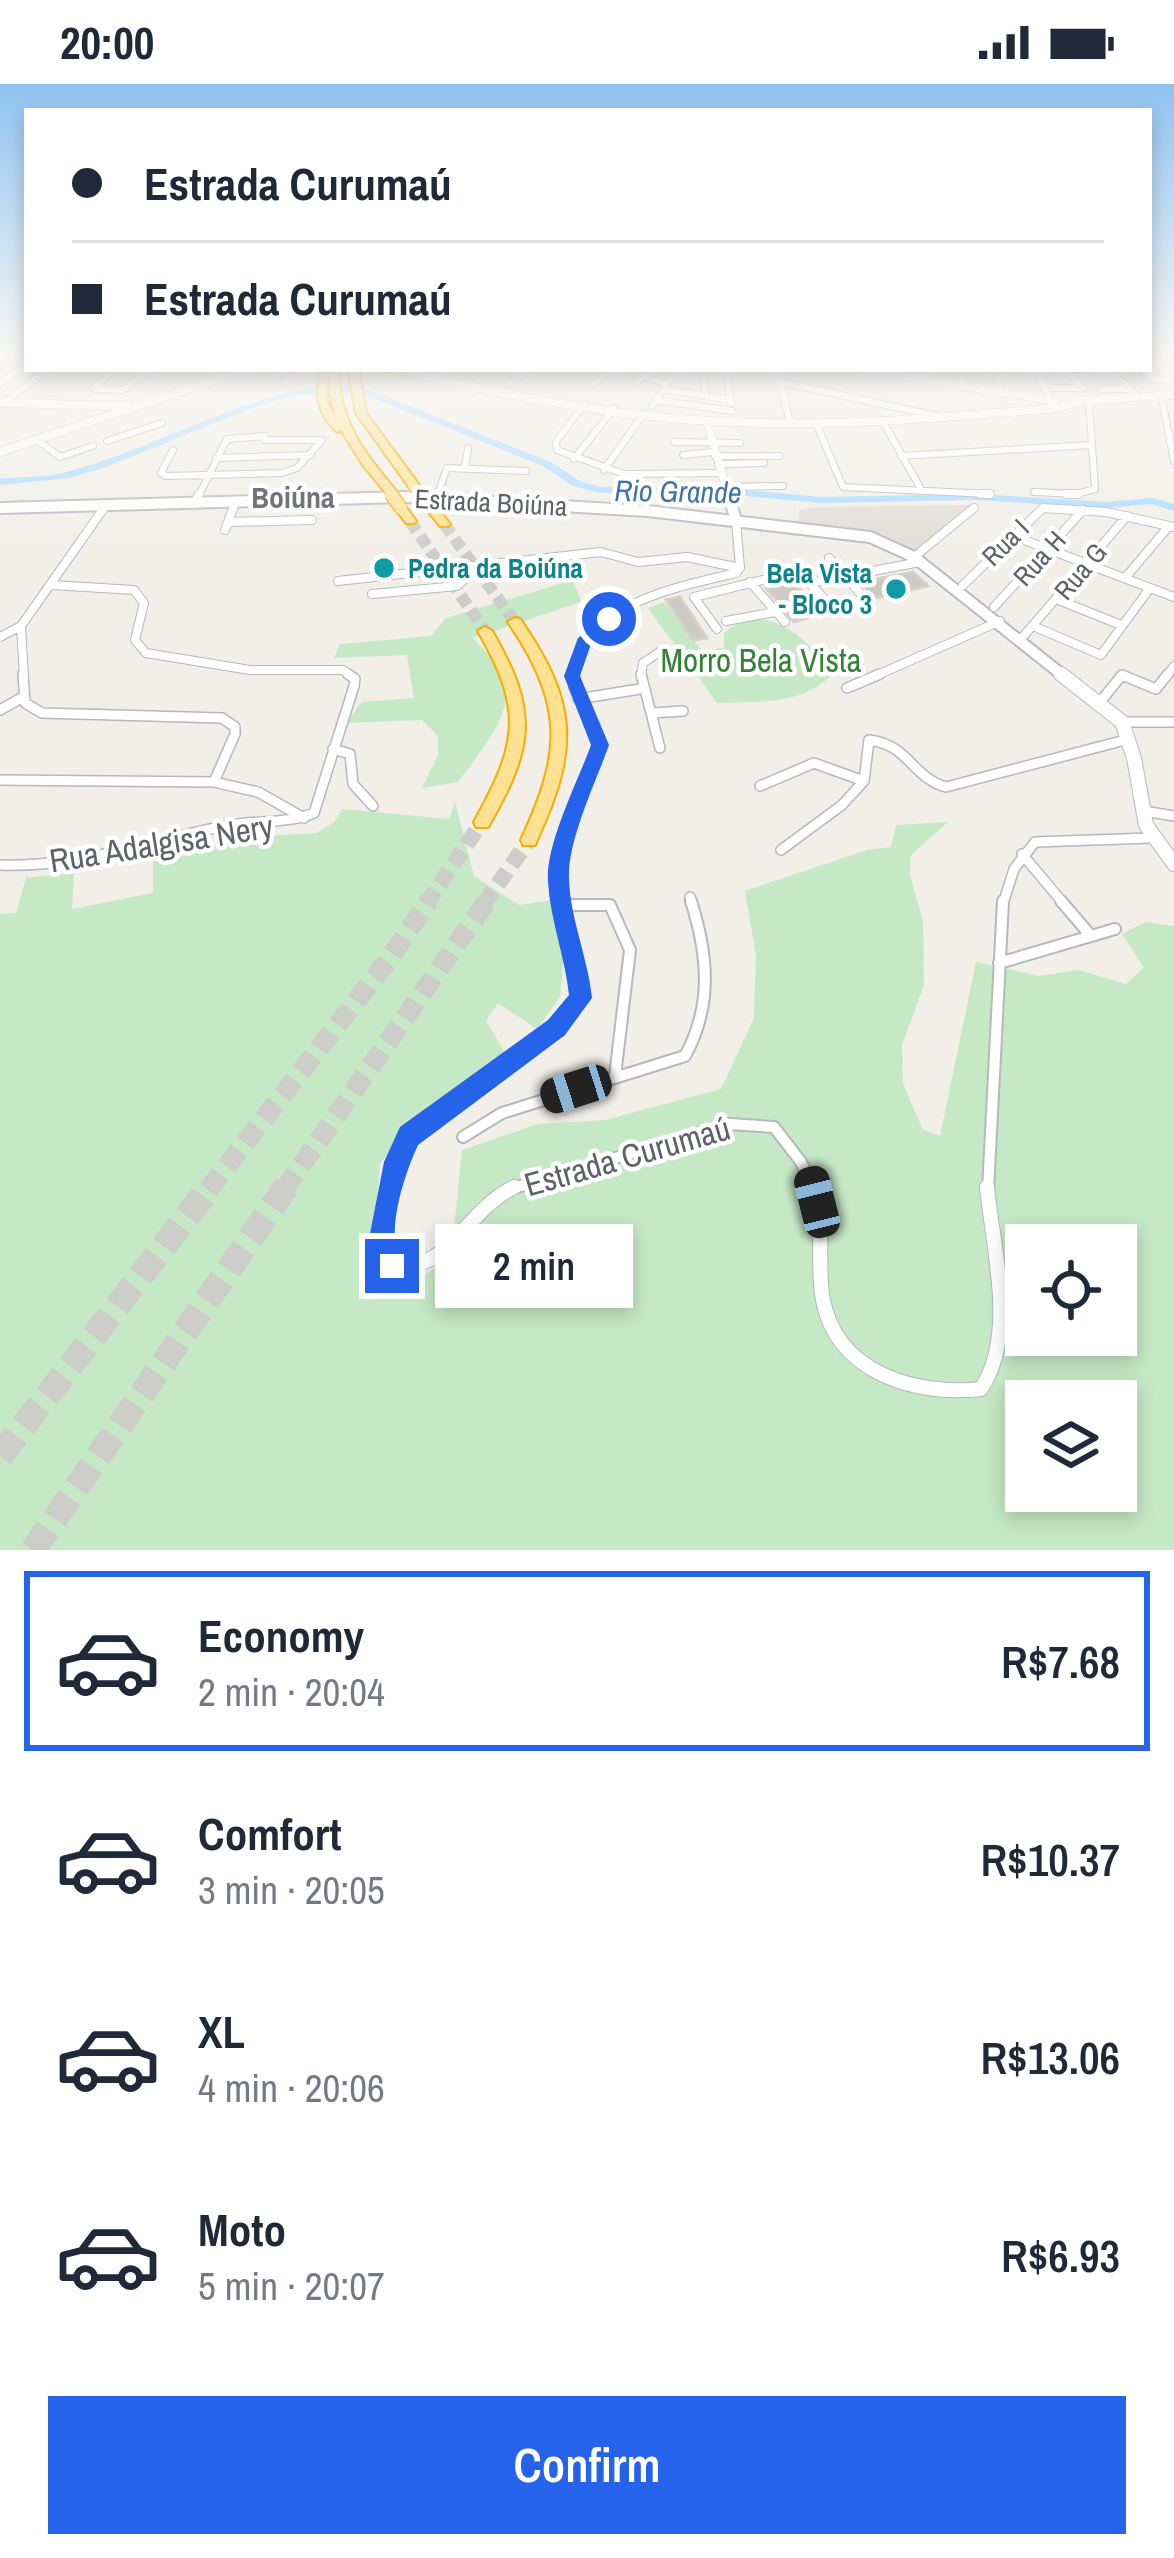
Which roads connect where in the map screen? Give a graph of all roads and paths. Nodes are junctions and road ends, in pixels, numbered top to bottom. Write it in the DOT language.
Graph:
graph roads {
  1 [pos="90,420"];
  2 [pos="137,420"];
  3 [pos="341,420"];
  4 [pos="366,420"];
  5 [pos="573,420"];
  6 [pos="604,420"];
  7 [pos="640,420"];
  8 [pos="873,420"];
  9 [pos="882,420"];
  10 [pos="1090,420"];
  11 [pos="1166,420"];
  12 [pos="707,421"];
  13 [pos="162,423"];
  14 [pos="790,423"];
  15 [pos="816,423"];
  16 [pos="269,425"];
  17 [pos="147,428"];
  18 [pos="265,438"];
  19 [pos="37,440"];
  20 [pos="107,441"];
  21 [pos="674,442"];
  22 [pos="740,443"];
  23 [pos="1091,445"];
  24 [pos="94,446"];
  25 [pos="468,448"];
  26 [pos="173,450"];
  27 [pos="0,452"];
  28 [pos="311,455"];
  29 [pos="683,455"];
  30 [pos="258,456"];
  31 [pos="779,456"];
  32 [pos="901,456"];
  33 [pos="716,457"];
  34 [pos="216,458"];
  35 [pos="574,459"];
  36 [pos="1174,461"];
  37 [pos="644,462"];
  38 [pos="764,463"];
  39 [pos="465,467"];
  40 [pos="604,470"];
  41 [pos="526,471"];
  42 [pos="641,475"];
  43 [pos="208,476"];
  44 [pos="783,486"];
  45 [pos="727,491"];
  46 [pos="922,491"];
  47 [pos="1034,492"];
  48 [pos="990,494"];
  49 [pos="235,503"];
  50 [pos="433,503"];
  51 [pos="194,504"];
  52 [pos="0,508"];
  53 [pos="104,508"];
  54 [pos="974,508"];
  55 [pos="1083,509"];
  56 [pos="1127,516"];
  57 [pos="312,520"];
  58 [pos="736,520"];
  59 [pos="410,521"];
  60 [pos="444,524"];
  61 [pos="1171,526"];
  62 [pos="1011,536"];
  63 [pos="1048,549"];
  64 [pos="829,558"];
  65 [pos="917,559"];
  66 [pos="1086,563"];
  67 [pos="461,567"];
  68 [pos="740,568"];
  69 [pos="845,576"];
  70 [pos="1126,578"];
  71 [pos="338,581"];
  72 [pos="750,581"];
  73 [pos="1174,583"];
  74 [pos="810,584"];
  75 [pos="52,585"];
  76 [pos="963,585"];
  77 [pos="1150,588"];
  78 [pos="372,594"];
  79 [pos="1170,596"];
  80 [pos="1056,599"];
  81 [pos="868,602"];
  82 [pos="994,608"];
  83 [pos="835,611"];
  84 [pos="775,612"];
  85 [pos="726,621"];
  86 [pos="1000,621"];
  87 [pos="514,622"];
  88 [pos="784,622"];
  89 [pos="1121,625"];
  90 [pos="21,626"];
  91 [pos="1033,626"];
  92 [pos="717,628"];
  93 [pos="485,631"];
  94 [pos="0,637"];
  95 [pos="1022,639"];
  96 [pos="661,651"];
  97 [pos="1174,666"];
  98 [pos="640,688"];
  99 [pos="848,688"];
  100 [pos="23,697"];
  101 [pos="578,699"];
  102 [pos="1100,702"];
  103 [pos="0,710"];
  104 [pos="683,711"];
  105 [pos="652,712"];
  106 [pos="1122,722"];
  107 [pos="1174,722"];
  108 [pos="1129,739"];
  109 [pos="660,748"];
  110 [pos="333,749"];
  111 [pos="0,780"];
  112 [pos="865,781"];
  113 [pos="214,782"];
  114 [pos="760,786"];
  115 [pos="373,806"];
  116 [pos="1139,810"];
  117 [pos="1174,816"];
  118 [pos="304,818"];
  119 [pos="482,822"];
  120 [pos="1150,838"];
  121 [pos="529,840"];
  122 [pos="782,850"];
  123 [pos="1022,854"];
  124 [pos="1174,864"];
  125 [pos="0,865"];
  126 [pos="690,898"];
  127 [pos="563,905"];
  128 [pos="1115,928"];
  129 [pos="1090,936"];
  130 [pos="999,963"];
  131 [pos="616,1076"];
  132 [pos="463,1137"];
  1 -- 19 [label="street"];
  2 -- 17 [label="street"];
  3 -- 59 [label="highway, bridge"];
  4 -- 50 [label="highway, bridge"];
  5 -- 35 [label="street"];
  6 -- 35 [label="street"];
  7 -- 40 [label="street"];
  8 -- 15 [label="street"];
  9 -- 32 [label="street"];
  10 -- 23 [label="street"];
  11 -- 36 [label="street"];
  12 -- 14 [label="street"];
  12 -- 33 [label="street"];
  13 -- 17 [label="street"];
  14 -- 15 [label="street"];
  15 -- 46 [label="street"];
  16 -- 18 [label="street"];
  17 -- 20 [label="street"];
  18 -- 28 [label="street"];
  18 -- 30 [label="street"];
  18 -- 34 [label="street"];
  19 -- 24 [label="street"];
  19 -- 27 [label="street"];
  21 -- 33 [label="street"];
  22 -- 33 [label="street"];
  23 -- 32 [label="street"];
  23 -- 47 [label="street"];
  25 -- 39 [label="street"];
  26 -- 43 [label="street"];
  28 -- 30 [label="street"];
  28 -- 43 [label="street"];
  29 -- 33 [label="street"];
  30 -- 34 [label="street"];
  31 -- 33 [label="street"];
  32 -- 46 [label="street"];
  33 -- 38 [label="street"];
  33 -- 42 [label="street"];
  33 -- 45 [label="street"];
  34 -- 43 [label="street"];
  35 -- 40 [label="street"];
  37 -- 42 [label="street"];
  39 -- 41 [label="street"];
  39 -- 50 [label="street"];
  40 -- 42 [label="street"];
  43 -- 51 [label="street"];
  44 -- 45 [label="street"];
  45 -- 58 [label="street"];
  46 -- 48 [label="street"];
  49 -- 50 [label="street, Estrada Boiúna"];
  49 -- 51 [label="street, Estrada Boiúna"];
  49 -- 57 [label="street"];
  50 -- 58 [label="street, Estrada Boiúna"];
  50 -- 60 [label="highway"];
  51 -- 53 [label="street, Estrada Boiúna"];
  52 -- 53 [label="street, Estrada Boiúna"];
  53 -- 75 [label="street"];
  54 -- 65 [label="street"];
  55 -- 56 [label="street"];
  55 -- 62 [label="street, Rua I"];
  55 -- 63 [label="street, Rua H"];
  56 -- 61 [label="street"];
  56 -- 66 [label="street, Rua G"];
  58 -- 65 [label="street, Estrada Boiúna"];
  58 -- 68 [label="street"];
  61 -- 70 [label="street"];
  62 -- 63 [label="street"];
  62 -- 76 [label="street, Rua I"];
  63 -- 66 [label="street"];
  63 -- 82 [label="street, Rua H"];
  64 -- 69 [label="street"];
  65 -- 69 [label="street"];
  65 -- 86 [label="street, Estrada Boiúna"];
  66 -- 70 [label="street"];
  66 -- 80 [label="street, Rua G"];
  67 -- 68 [label="street"];
  67 -- 71 [label="street"];
  67 -- 78 [label="street"];
  68 -- 101 [label="street, Estrada Curumaú"];
  69 -- 74 [label="street"];
  69 -- 81 [label="street"];
  70 -- 77 [label="street"];
  72 -- 74 [label="street"];
  72 -- 84 [label="street"];
  72 -- 92 [label="street"];
  73 -- 79 [label="street"];
  74 -- 83 [label="street"];
  75 -- 90 [label="street"];
  75 -- 110 [label="street, Rua Adalgisa Nery"];
  77 -- 79 [label="street"];
  77 -- 89 [label="street"];
  80 -- 89 [label="street"];
  80 -- 91 [label="street, Rua G"];
  84 -- 85 [label="street"];
  84 -- 88 [label="street"];
  86 -- 95 [label="street, Estrada Boiúna"];
  86 -- 99 [label="street"];
  87 -- 121 [label="highway"];
  89 -- 91 [label="street"];
  90 -- 94 [label="street"];
  90 -- 100 [label="street"];
  91 -- 95 [label="street, Rua G"];
  93 -- 119 [label="highway"];
  95 -- 102 [label="street, Estrada Boiúna"];
  96 -- 98 [label="street"];
  97 -- 102 [label="street"];
  98 -- 101 [label="street"];
  98 -- 105 [label="street"];
  100 -- 103 [label="street"];
  100 -- 113 [label="street"];
  101 -- 127 [label="street, Estrada Curumaú"];
  102 -- 106 [label="street, Estrada Boiúna"];
  104 -- 105 [label="street"];
  105 -- 109 [label="street"];
  106 -- 107 [label="street"];
  106 -- 108 [label="street, Estrada Boiúna"];
  108 -- 112 [label="street"];
  108 -- 116 [label="street, Estrada Boiúna"];
  110 -- 115 [label="street"];
  110 -- 118 [label="street, Rua Adalgisa Nery"];
  111 -- 113 [label="street"];
  112 -- 114 [label="street"];
  112 -- 122 [label="street"];
  113 -- 118 [label="street"];
  116 -- 117 [label="street"];
  116 -- 120 [label="street, Estrada Boiúna"];
  118 -- 125 [label="street, Rua Adalgisa Nery"];
  120 -- 123 [label="street"];
  120 -- 124 [label="street, Estrada Boiúna"];
  123 -- 129 [label="street"];
  123 -- 130 [label="street, Estrada Curumaú"];
  126 -- 131 [label="street"];
  127 -- 130 [label="street, Estrada Curumaú"];
  127 -- 131 [label="street"];
  128 -- 129 [label="street"];
  129 -- 130 [label="street"];
  131 -- 132 [label="street"];
}
